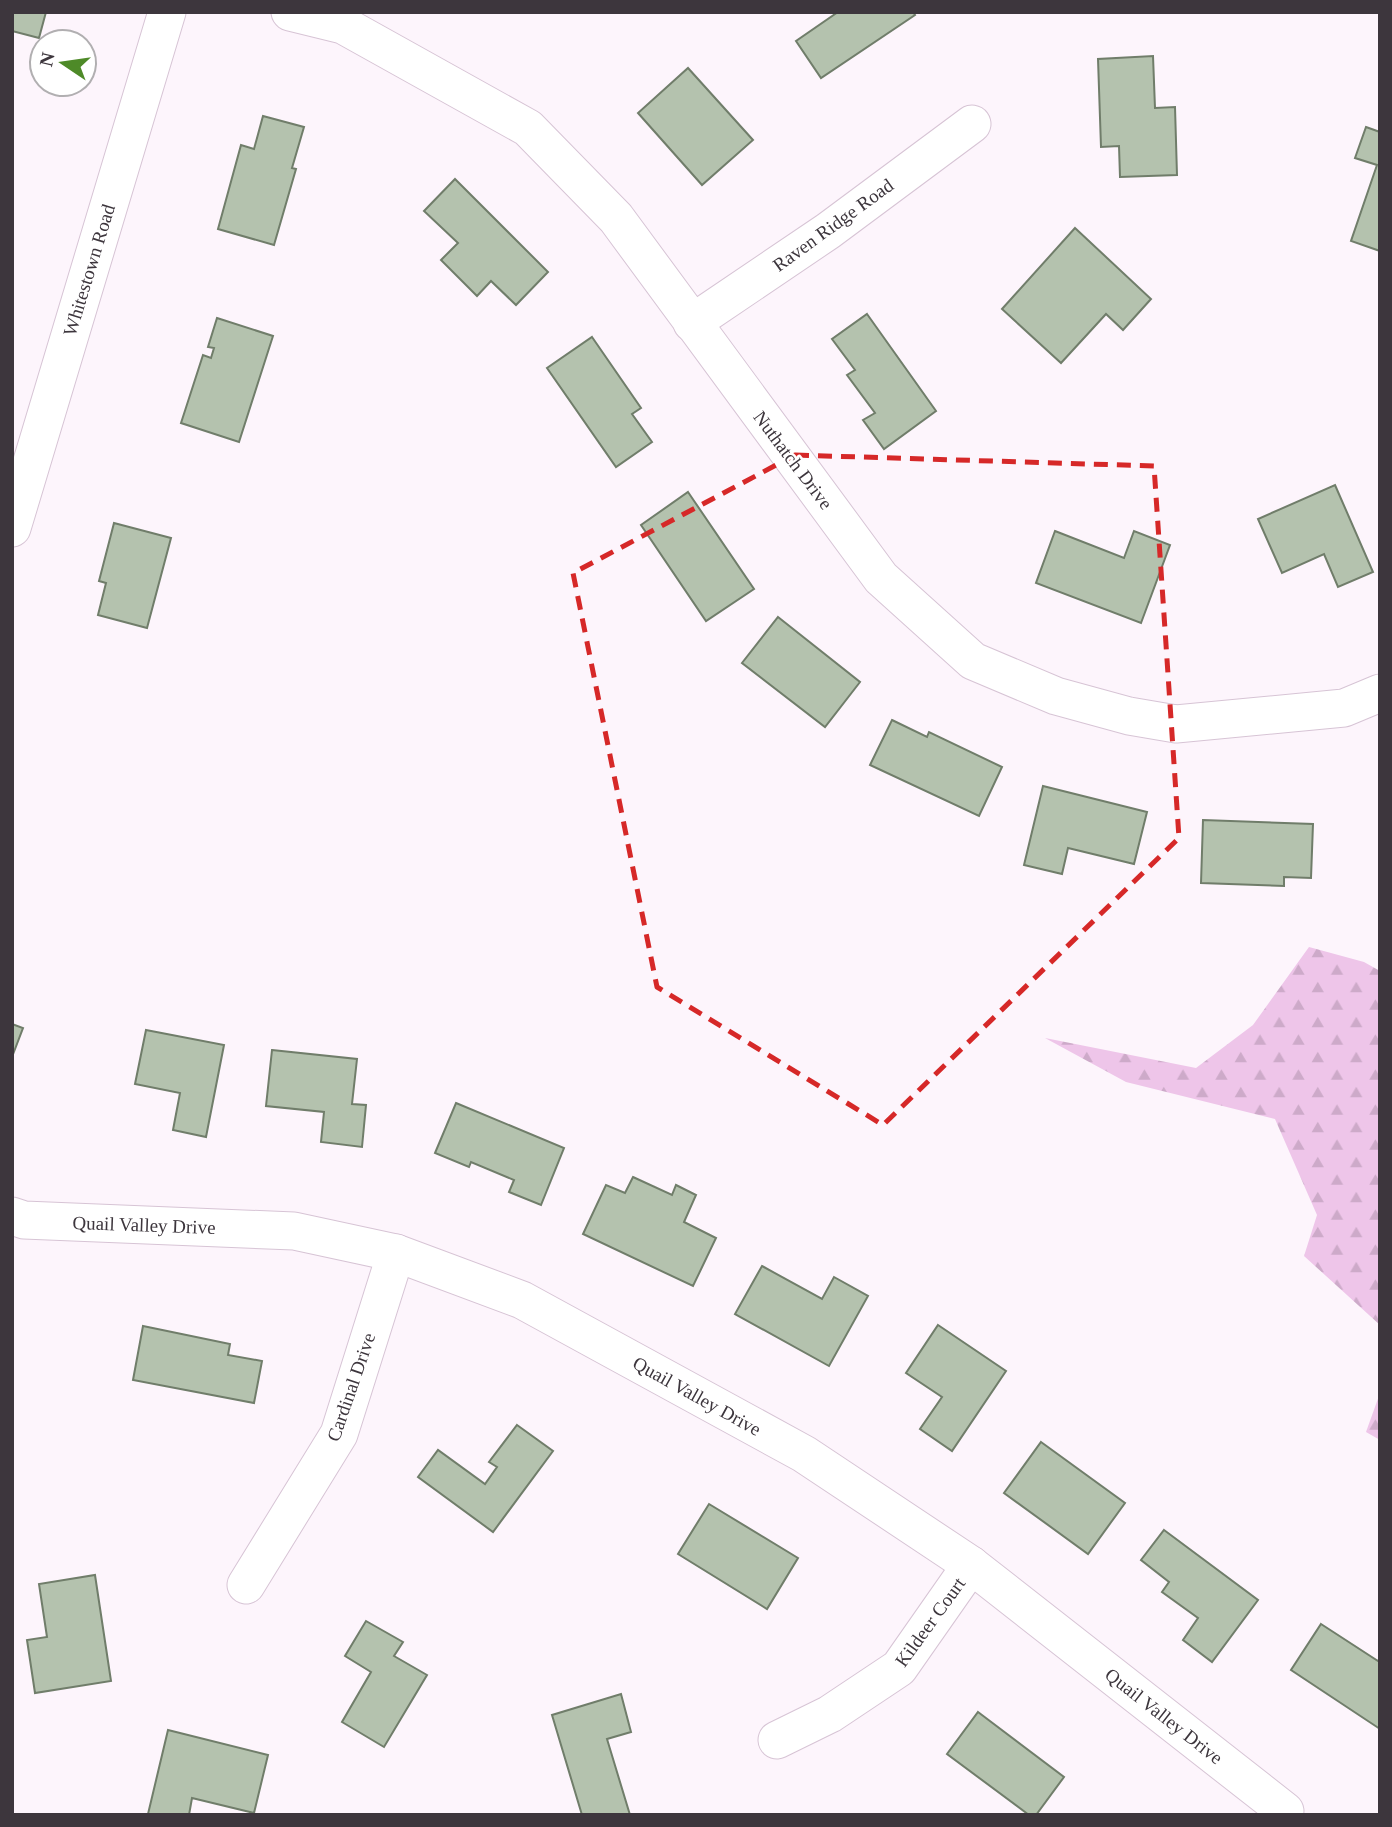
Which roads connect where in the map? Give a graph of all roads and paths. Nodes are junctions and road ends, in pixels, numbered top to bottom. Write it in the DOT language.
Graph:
graph roads {
  1 [pos="167,12"];
  2 [pos="290,12"];
  3 [pos="972,124"];
  4 [pos="692,323"];
  5 [pos="14,519"];
  6 [pos="1380,693"];
  7 [pos="12,1216"];
  8 [pos="396,1253"];
  9 [pos="971,1566"];
  10 [pos="246,1585"];
  11 [pos="777,1741"];
  12 [pos="1285,1811"];
  1 -- 5 [label="street, Whitestown Road"];
  2 -- 4 [label="street, Nuthatch Drive"];
  3 -- 4 [label="street, Raven Ridge Road"];
  4 -- 6 [label="street, Nuthatch Drive"];
  7 -- 8 [label="street, Quail Valley Drive"];
  8 -- 9 [label="street, Quail Valley Drive"];
  8 -- 10 [label="street, Cardinal Drive"];
  9 -- 11 [label="street, Kildeer Court"];
  9 -- 12 [label="street, Quail Valley Drive"];
}
